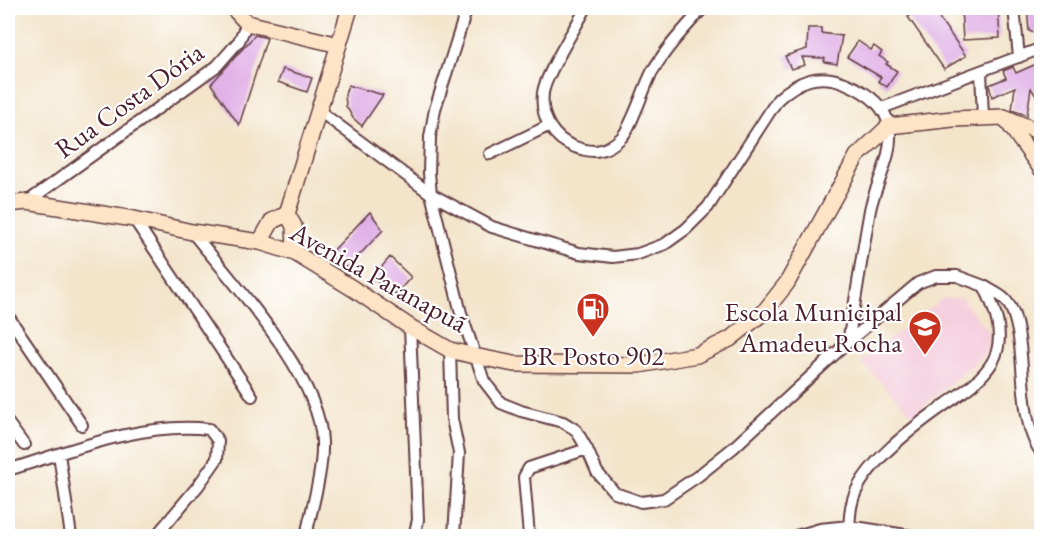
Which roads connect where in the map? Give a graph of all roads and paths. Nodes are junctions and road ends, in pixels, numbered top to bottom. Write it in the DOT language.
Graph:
graph roads {
  1 [pos="233,8"];
  2 [pos="350,8"];
  3 [pos="467,8"];
  4 [pos="586,8"];
  5 [pos="704,8"];
  6 [pos="1014,8"];
  7 [pos="247,23"];
  8 [pos="339,45"];
  9 [pos="1041,48"];
  10 [pos="1019,57"];
  11 [pos="981,71"];
  12 [pos="882,108"];
  13 [pos="318,111"];
  14 [pos="1004,117"];
  15 [pos="983,118"];
  16 [pos="548,126"];
  17 [pos="889,126"];
  18 [pos="1041,133"];
  19 [pos="490,154"];
  20 [pos="1041,170"];
  21 [pos="431,194"];
  22 [pos="27,202"];
  23 [pos="8,204"];
  24 [pos="287,214"];
  25 [pos="134,219"];
  26 [pos="192,232"];
  27 [pos="260,242"];
  28 [pos="295,253"];
  29 [pos="984,286"];
  30 [pos="8,316"];
  31 [pos="410,327"];
  32 [pos="848,342"];
  33 [pos="450,350"];
  34 [pos="474,356"];
  35 [pos="252,396"];
  36 [pos="8,423"];
  37 [pos="82,425"];
  38 [pos="24,445"];
  39 [pos="587,448"];
  40 [pos="1041,453"];
  41 [pos="59,454"];
  42 [pos="8,470"];
  43 [pos="849,526"];
  44 [pos="70,537"];
  45 [pos="156,537"];
  46 [pos="306,537"];
  47 [pos="414,537"];
  48 [pos="454,537"];
  49 [pos="530,537"];
  50 [pos="796,537"];
  51 [pos="912,537"];
  1 -- 7 [label="street"];
  2 -- 8 [label="street"];
  3 -- 21 [label="street"];
  4 -- 16 [label="street"];
  5 -- 16 [label="street"];
  6 -- 10 [label="street"];
  7 -- 8 [label="street"];
  7 -- 22 [label="street, Rua Costa Dória"];
  8 -- 13 [label="street"];
  9 -- 10 [label="street"];
  10 -- 11 [label="street"];
  11 -- 12 [label="street"];
  11 -- 15 [label="street"];
  12 -- 17 [label="street"];
  12 -- 21 [label="street"];
  13 -- 21 [label="street"];
  13 -- 24 [label="street"];
  14 -- 15 [label="street"];
  14 -- 18 [label="street"];
  14 -- 20 [label="street"];
  15 -- 17 [label="street"];
  16 -- 19 [label="street"];
  17 -- 32 [label="street"];
  17 -- 34 [label="street, Avenida Paranapuã"];
  21 -- 34 [label="street"];
  22 -- 23 [label="street, Avenida Paranapuã"];
  22 -- 25 [label="street, Avenida Paranapuã"];
  24 -- 27 [label="street"];
  24 -- 28 [label="street"];
  25 -- 26 [label="street, Avenida Paranapuã"];
  25 -- 35 [label="street"];
  26 -- 27 [label="street, Avenida Paranapuã"];
  26 -- 46 [label="street"];
  27 -- 28 [label="street, Avenida Paranapuã"];
  28 -- 31 [label="street, Avenida Paranapuã"];
  29 -- 32 [label="street"];
  29 -- 40 [label="street"];
  29 -- 43 [label="street"];
  30 -- 37 [label="street"];
  31 -- 33 [label="street, Avenida Paranapuã"];
  31 -- 47 [label="street"];
  32 -- 39 [label="street"];
  33 -- 34 [label="street, Avenida Paranapuã"];
  33 -- 48 [label="street"];
  34 -- 39 [label="street"];
  36 -- 38 [label="street"];
  39 -- 49 [label="street"];
  41 -- 42 [label="street"];
  41 -- 44 [label="street"];
  41 -- 45 [label="street"];
  43 -- 50 [label="street"];
  43 -- 51 [label="street"];
}
